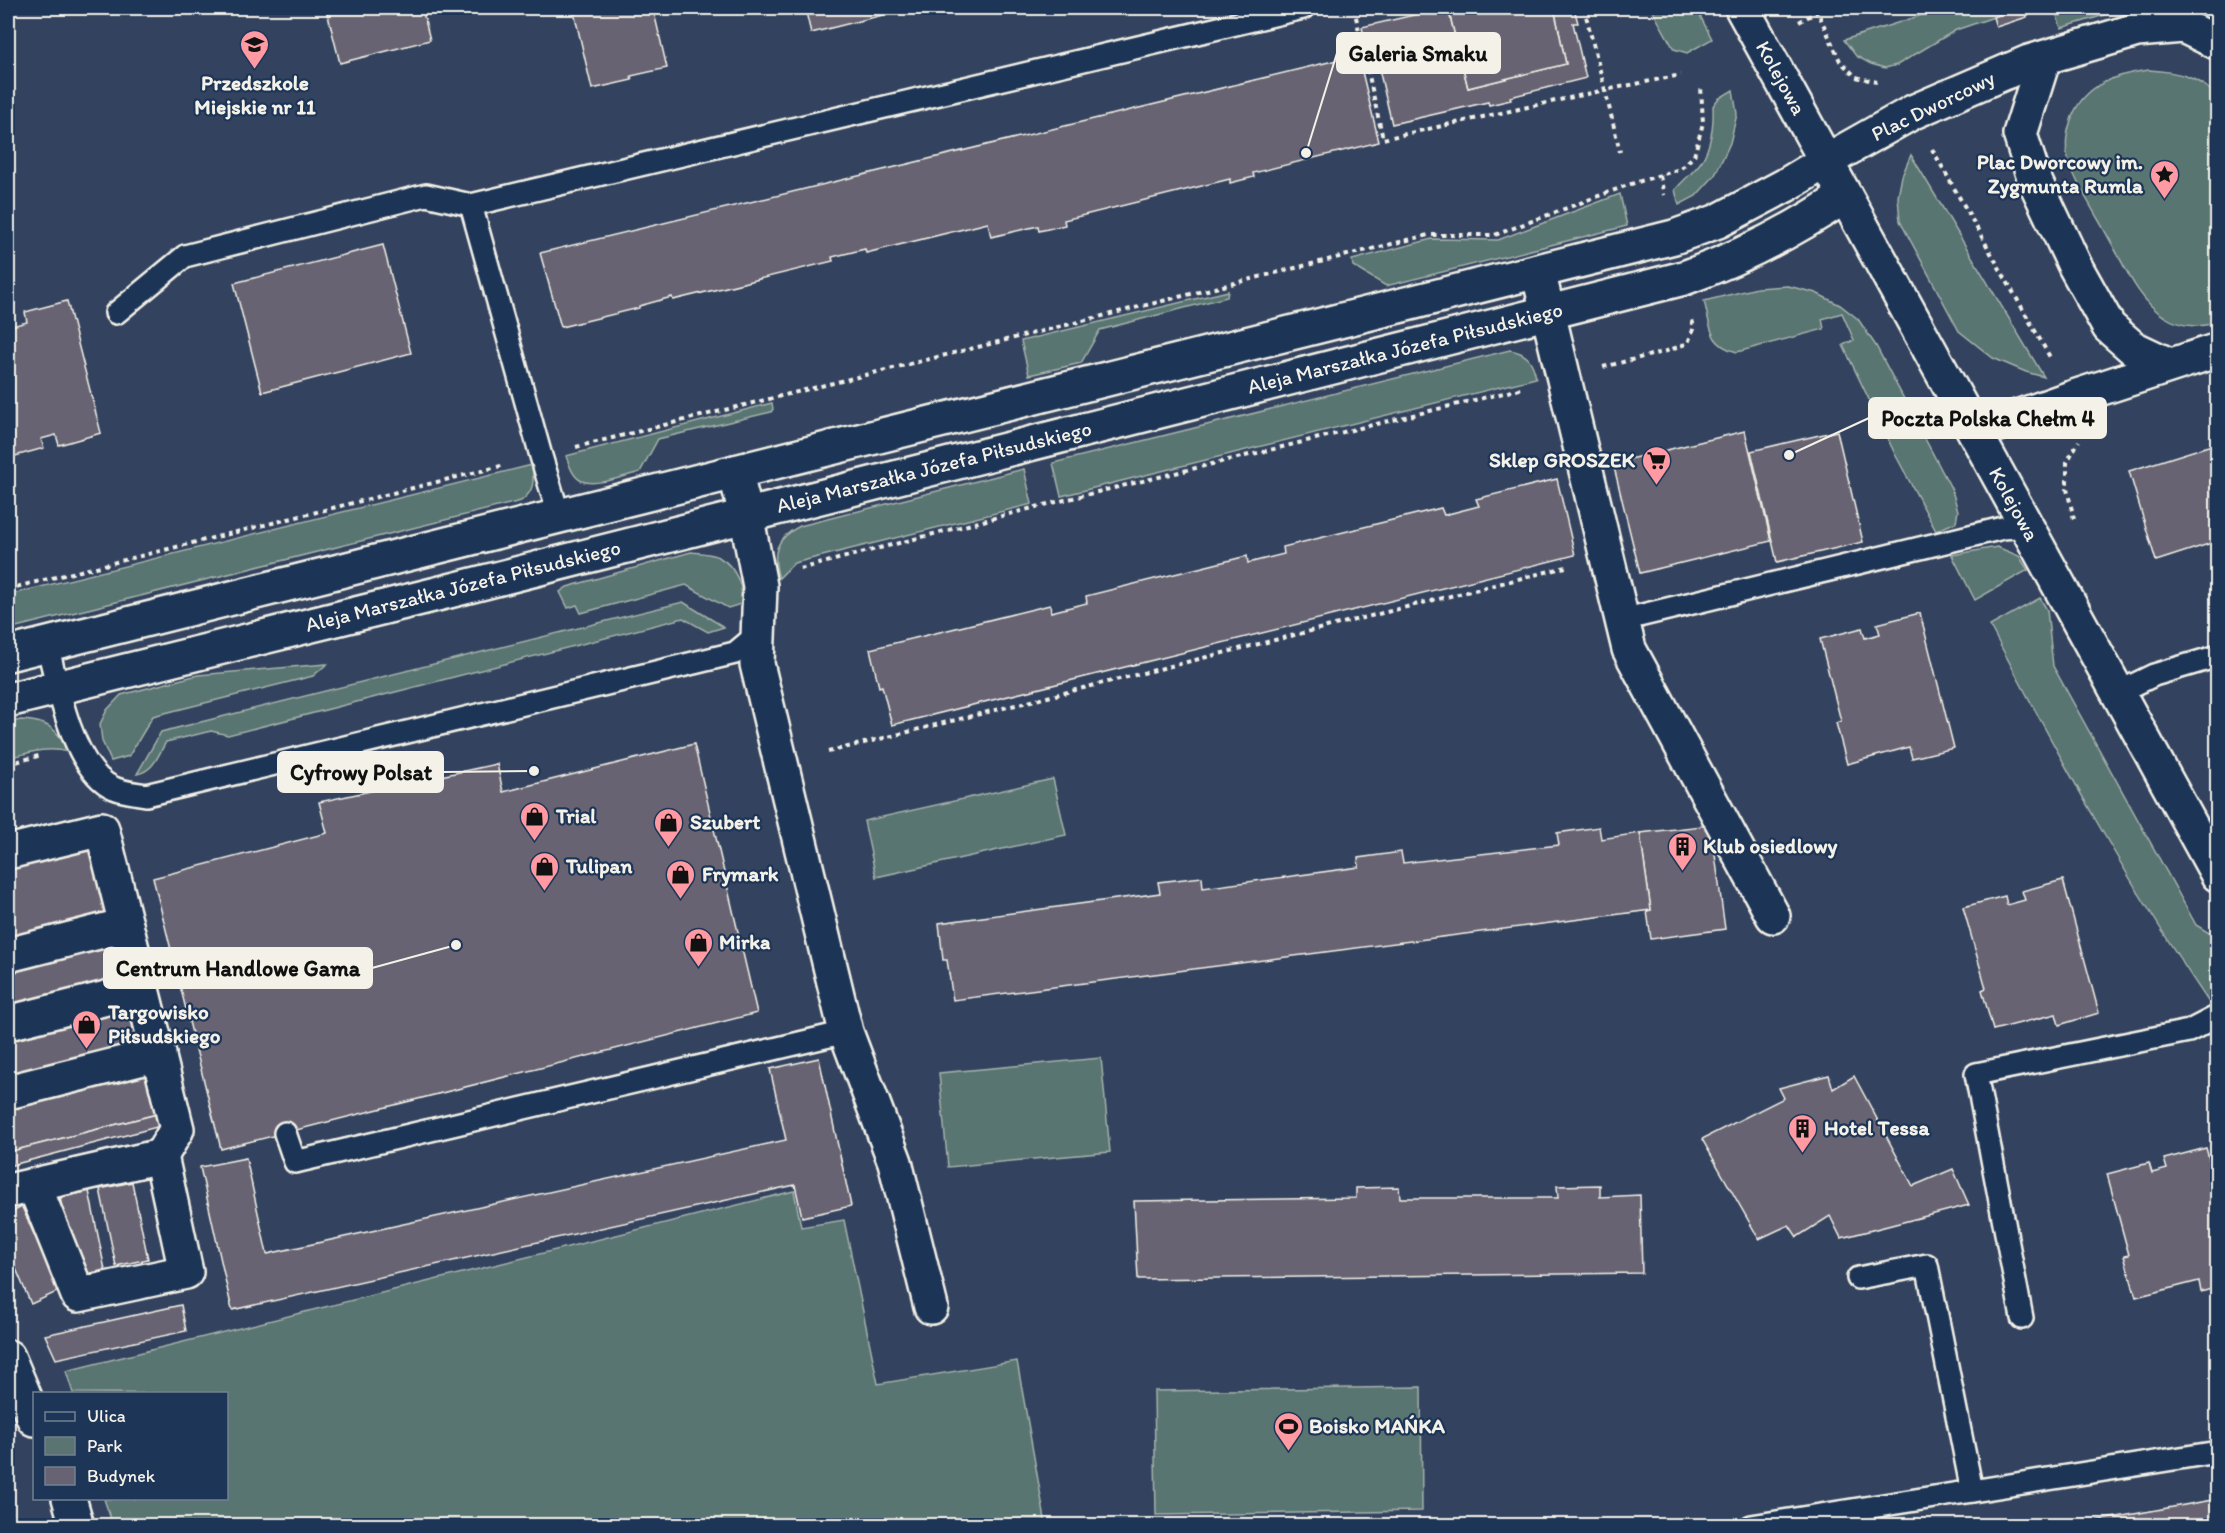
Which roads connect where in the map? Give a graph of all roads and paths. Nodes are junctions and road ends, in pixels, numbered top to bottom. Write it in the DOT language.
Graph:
graph roads {
  1 [pos="1303,8"];
  2 [pos="1354,8"];
  3 [pos="1584,8"];
  4 [pos="1742,8"];
  5 [pos="1824,8"];
  6 [pos="1816,9"];
  7 [pos="1794,26"];
  8 [pos="2217,41"];
  9 [pos="2044,58"];
  10 [pos="1681,75"];
  11 [pos="1887,81"];
  12 [pos="1701,86"];
  13 [pos="1605,90"];
  14 [pos="1927,139"];
  15 [pos="1620,152"];
  16 [pos="1826,160"];
  17 [pos="1845,196"];
  18 [pos="471,205"];
  19 [pos="1538,271"];
  20 [pos="116,313"];
  21 [pos="1547,313"];
  22 [pos="1692,315"];
  23 [pos="2217,350"];
  24 [pos="2169,365"];
  25 [pos="2055,366"];
  26 [pos="1602,368"];
  27 [pos="1523,388"];
  28 [pos="1975,432"];
  29 [pos="576,447"];
  30 [pos="507,465"];
  31 [pos="735,472"];
  32 [pos="746,514"];
  33 [pos="559,516"];
  34 [pos="2026,526"];
  35 [pos="1575,565"];
  36 [pos="794,576"];
  37 [pos="8,589"];
  38 [pos="1622,620"];
  39 [pos="759,633"];
  40 [pos="47,644"];
  41 [pos="8,654"];
  42 [pos="2217,656"];
  43 [pos="58,687"];
  44 [pos="2117,693"];
  45 [pos="8,700"];
  46 [pos="828,752"];
  47 [pos="46,754"];
  48 [pos="8,764"];
  49 [pos="8,852"];
  50 [pos="2217,875"];
  51 [pos="1773,916"];
  52 [pos="126,925"];
  53 [pos="8,955"];
  54 [pos="142,989"];
  55 [pos="2217,1016"];
  56 [pos="8,1023"];
  57 [pos="846,1032"];
  58 [pos="159,1054"];
  59 [pos="8,1092"];
  60 [pos="285,1133"];
  61 [pos="161,1156"];
  62 [pos="21,1188"];
  63 [pos="1858,1278"];
  64 [pos="931,1307"];
  65 [pos="2022,1318"];
  66 [pos="8,1357"];
  67 [pos="33,1417"];
  68 [pos="2217,1452"];
  69 [pos="1972,1491"];
  70 [pos="70,1500"];
  71 [pos="77,1526"];
  72 [pos="1751,1526"];
  1 -- 18 [label="lane"];
  2 -- 13 [label="path"];
  3 -- 13 [label="path"];
  4 -- 16 [label="street, Kolejowa"];
  5 -- 6 [label="path"];
  6 -- 7 [label="path"];
  6 -- 11 [label="path"];
  8 -- 9 [label="street, Plac Dworcowy"];
  9 -- 16 [label="street, Plac Dworcowy"];
  9 -- 24 [label="street"];
  10 -- 13 [label="path"];
  12 -- 29 [label="path"];
  13 -- 15 [label="path"];
  14 -- 25 [label="path"];
  16 -- 17 [label="street, Kolejowa"];
  16 -- 19 [label="street, Aleja Marszałka Józefa Piłsudskiego"];
  17 -- 21 [label="street, Aleja Marszałka Józefa Piłsudskiego"];
  17 -- 28 [label="street, Kolejowa"];
  18 -- 20 [label="lane"];
  18 -- 33 [label="lane"];
  19 -- 21 [label="street"];
  19 -- 31 [label="street, Aleja Marszałka Józefa Piłsudskiego"];
  21 -- 32 [label="street, Aleja Marszałka Józefa Piłsudskiego"];
  21 -- 38 [label="street"];
  22 -- 26 [label="path"];
  23 -- 24 [label="street"];
  24 -- 28 [label="street"];
  27 -- 36 [label="path"];
  28 -- 34 [label="street, Kolejowa"];
  30 -- 37 [label="path"];
  31 -- 32 [label="street"];
  31 -- 33 [label="street, Aleja Marszałka Józefa Piłsudskiego"];
  32 -- 39 [label="street"];
  32 -- 43 [label="street, Aleja Marszałka Józefa Piłsudskiego"];
  33 -- 40 [label="street, Aleja Marszałka Józefa Piłsudskiego"];
  34 -- 38 [label="lane"];
  34 -- 44 [label="street, Kolejowa"];
  35 -- 46 [label="path"];
  38 -- 51 [label="street"];
  39 -- 43 [label="lane"];
  39 -- 57 [label="street"];
  40 -- 41 [label="street, Aleja Marszałka Józefa Piłsudskiego"];
  40 -- 43 [label="lane"];
  42 -- 44 [label="lane"];
  43 -- 45 [label="street, Aleja Marszałka Józefa Piłsudskiego"];
  44 -- 50 [label="street, Kolejowa"];
  47 -- 48 [label="path"];
  49 -- 52 [label="street"];
  52 -- 53 [label="street"];
  52 -- 54 [label="street"];
  54 -- 56 [label="street"];
  54 -- 58 [label="street"];
  55 -- 65 [label="lane"];
  57 -- 60 [label="lane"];
  57 -- 64 [label="street"];
  58 -- 59 [label="street"];
  58 -- 61 [label="street"];
  61 -- 62 [label="street"];
  61 -- 62 [label="street"];
  63 -- 69 [label="lane"];
  66 -- 67 [label="street"];
  68 -- 69 [label="lane"];
  69 -- 72 [label="lane"];
  70 -- 71 [label="street"];
}
